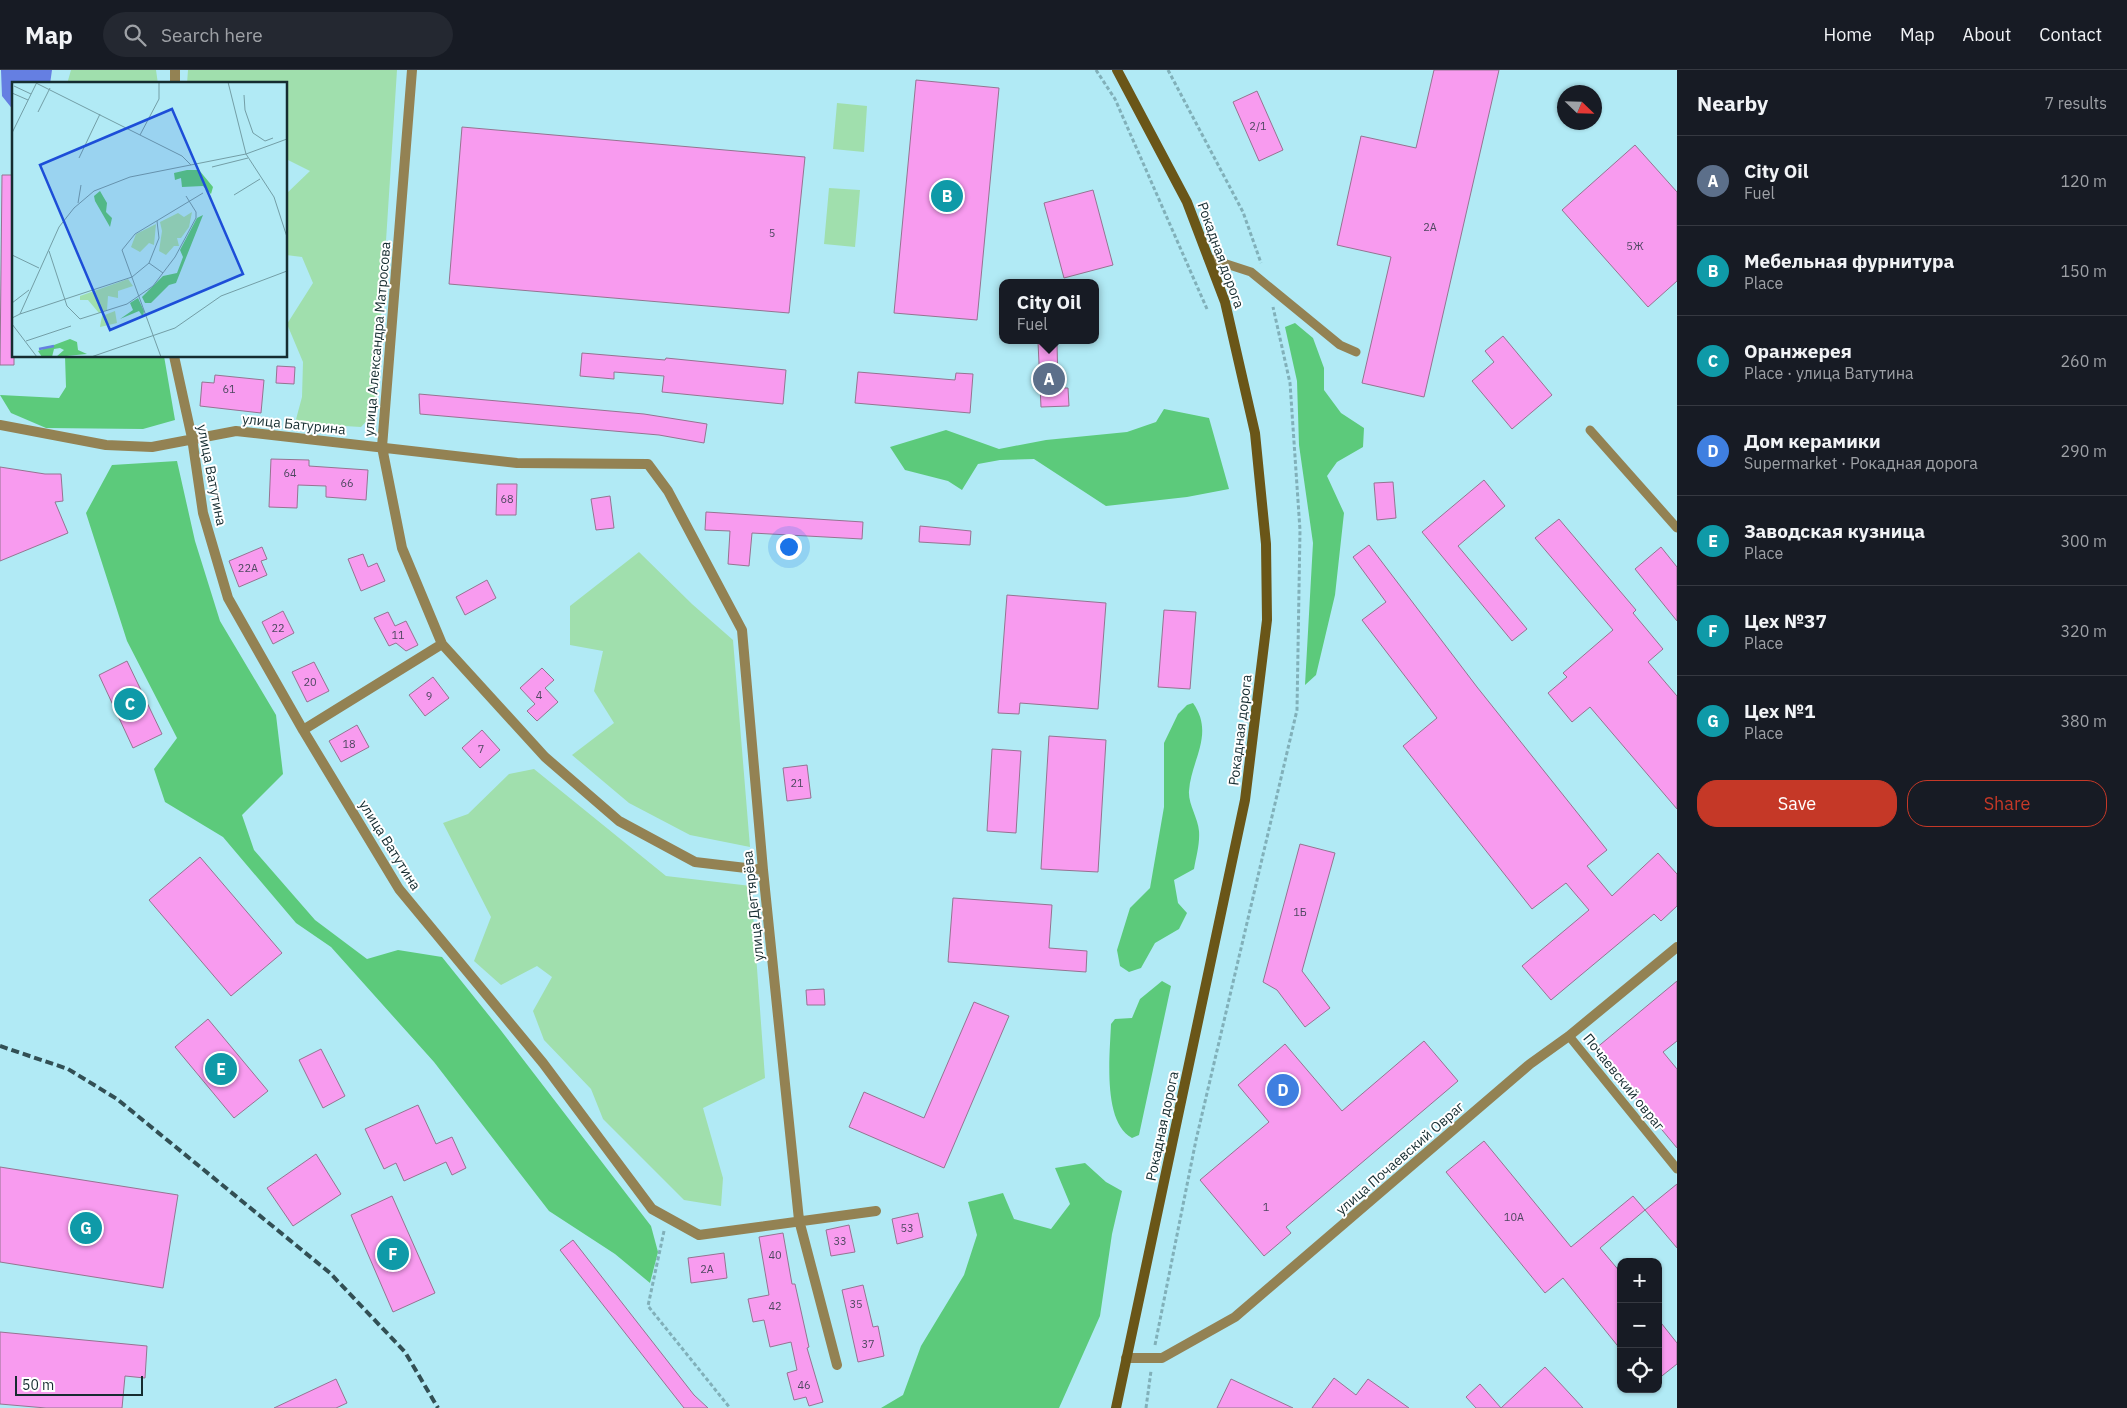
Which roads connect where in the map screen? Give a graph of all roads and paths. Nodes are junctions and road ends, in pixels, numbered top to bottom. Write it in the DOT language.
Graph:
graph roads {
  1 [pos="412,70"];
  2 [pos="1096,70"];
  3 [pos="1117,70"];
  4 [pos="1208,258"];
  5 [pos="1207,309"];
  6 [pos="1356,352"];
  7 [pos="174,358"];
  8 [pos="0,425"];
  9 [pos="1590,430"];
  10 [pos="192,438"];
  11 [pos="382,447"];
  12 [pos="648,464"];
  13 [pos="1677,528"];
  14 [pos="442,644"];
  15 [pos="303,730"];
  16 [pos="763,870"];
  17 [pos="1677,947"];
  18 [pos="1569,1036"];
  19 [pos="1677,1169"];
  20 [pos="876,1211"];
  21 [pos="667,1217"];
  22 [pos="799,1220"];
  23 [pos="1126,1358"];
  24 [pos="837,1365"];
  25 [pos="730,1408"];
  26 [pos="1116,1408"];
  1 -- 11 [label="street, улица Александра Матросова"];
  2 -- 5 [label="path"];
  3 -- 4 [label="main road, Рокадная дорога"];
  4 -- 6 [label="lane"];
  4 -- 23 [label="main road, Рокадная дорога"];
  7 -- 10 [label="street, улица Ватутина"];
  8 -- 10 [label="street, улица Батурина"];
  9 -- 13 [label="lane"];
  10 -- 11 [label="street, улица Батурина"];
  10 -- 15 [label="street, улица Ватутина"];
  11 -- 12 [label="street, улица Батурина"];
  11 -- 14 [label="street, улица Александра Матросова"];
  12 -- 16 [label="street, улица Дегтярёва"];
  14 -- 15 [label="street"];
  14 -- 16 [label="street, улица Александра Матросова"];
  15 -- 21 [label="street, улица Ватутина"];
  16 -- 22 [label="street, улица Дегтярёва"];
  17 -- 18 [label="street, улица Почаевский Овраг"];
  18 -- 19 [label="lane, Почаевский овраг"];
  18 -- 23 [label="street, улица Почаевский Овраг"];
  20 -- 22 [label="street, улица Ватутина"];
  21 -- 22 [label="street, улица Ватутина"];
  21 -- 25 [label="path"];
  22 -- 24 [label="street, улица Дегтярёва"];
  23 -- 26 [label="main road, Рокадная дорога"];
}
